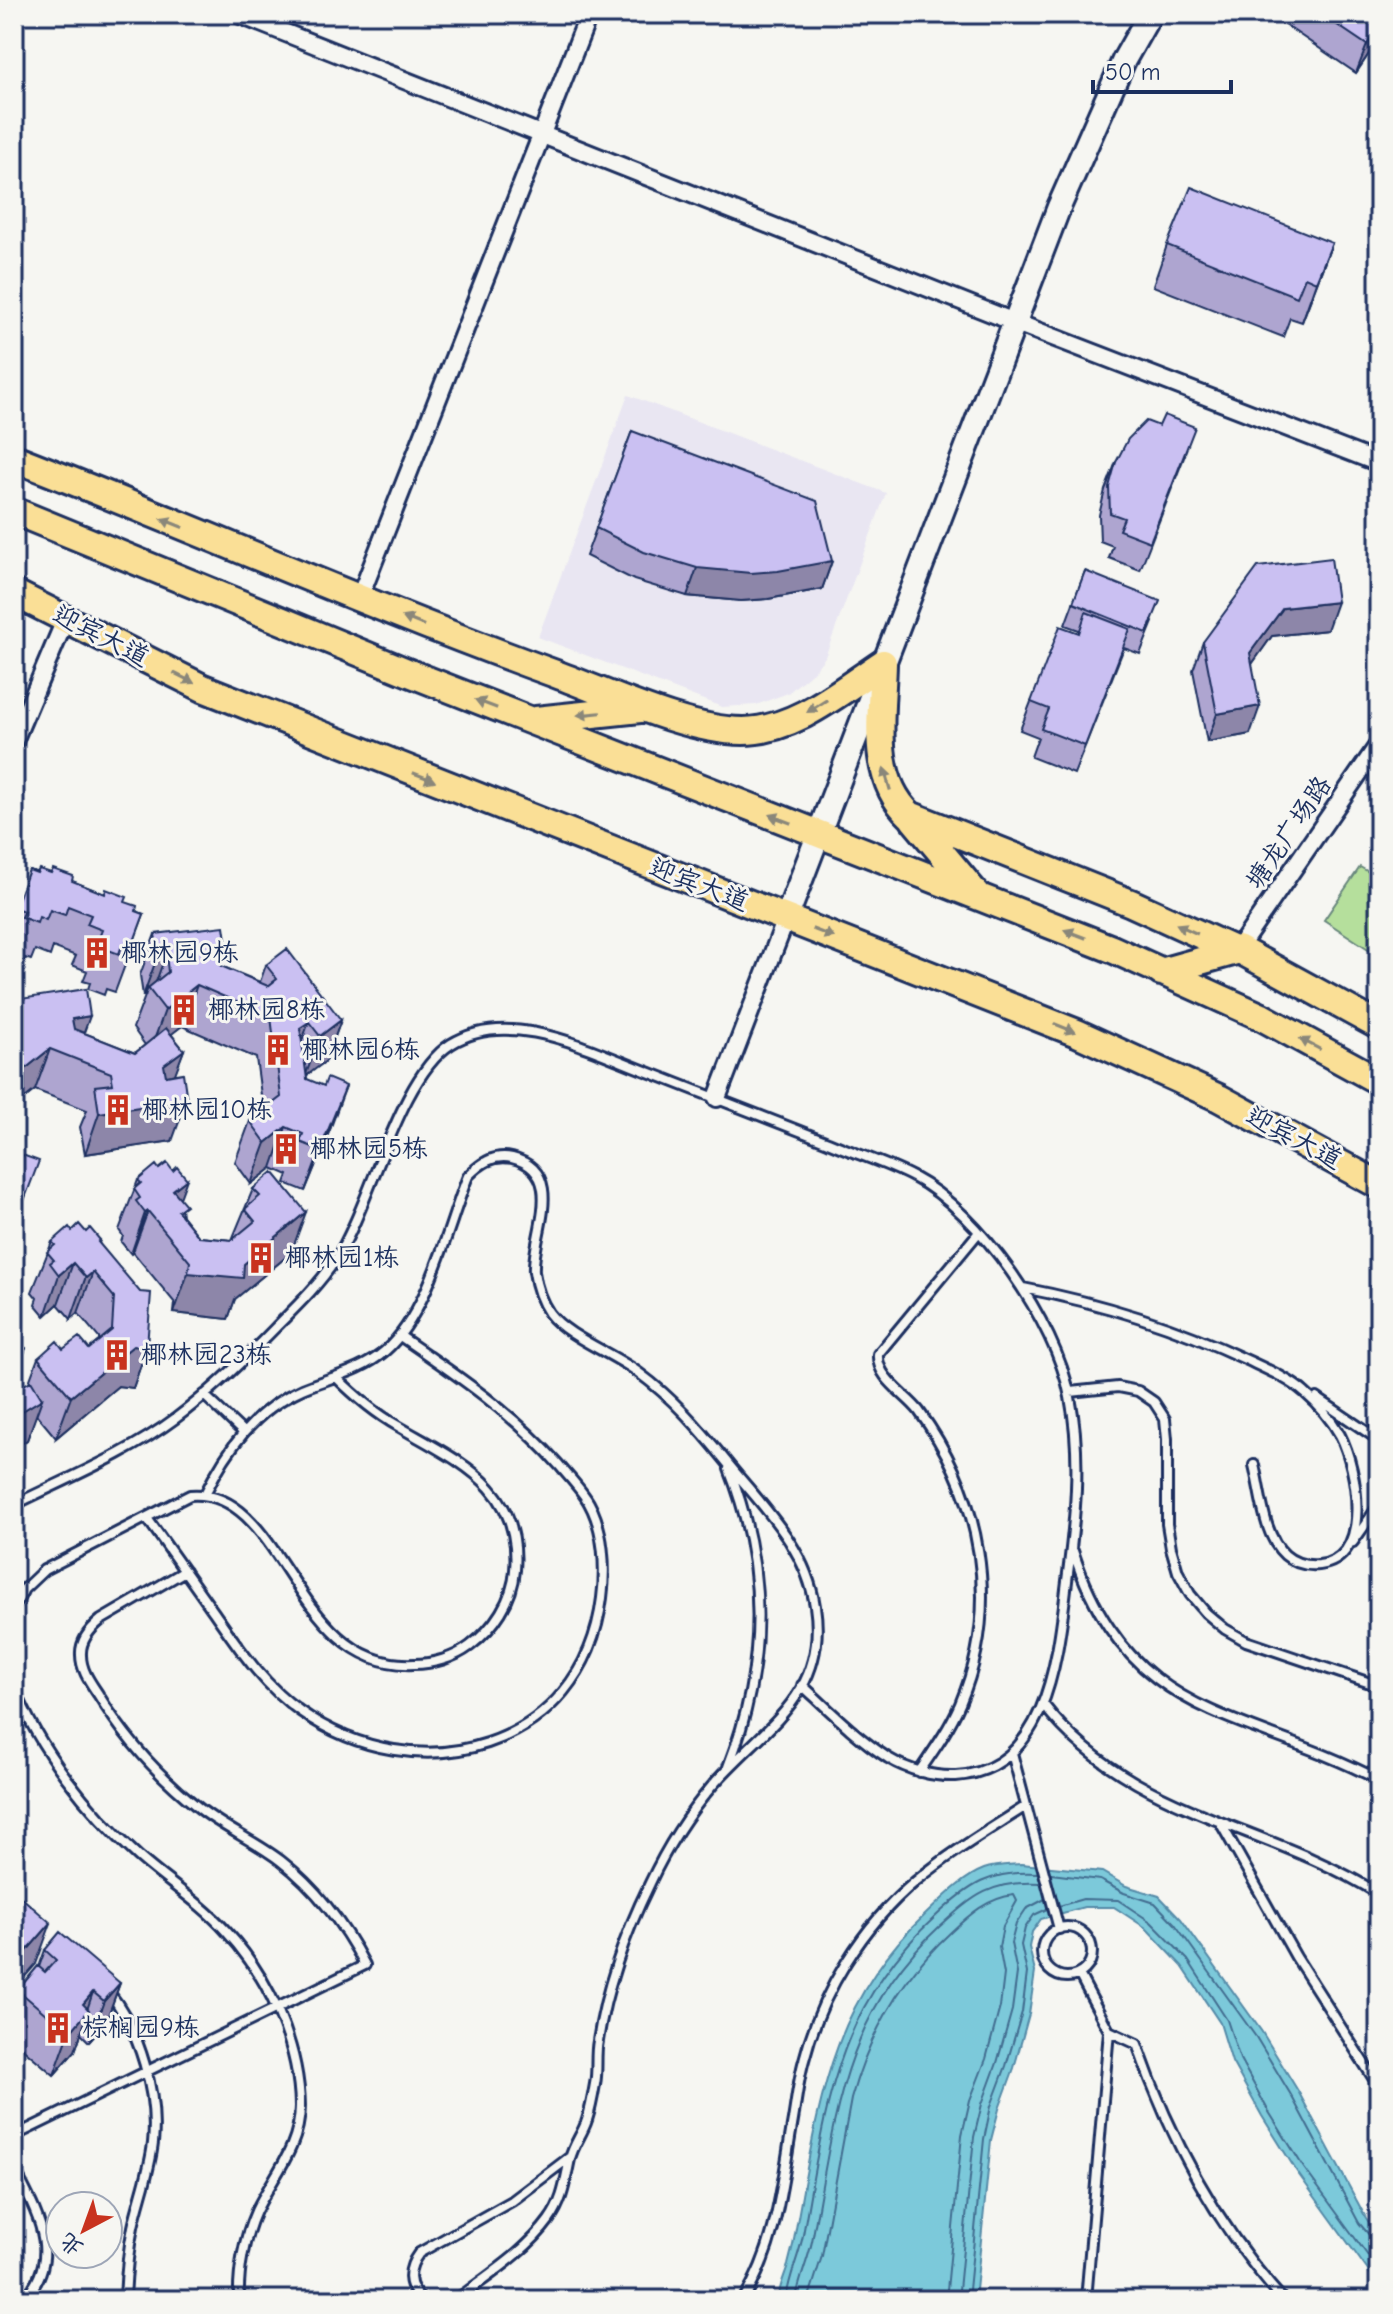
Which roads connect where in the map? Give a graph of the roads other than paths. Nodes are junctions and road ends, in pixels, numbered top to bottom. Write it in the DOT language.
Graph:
graph roads {
  1 [pos="238,14"];
  2 [pos="589,14"];
  3 [pos="1150,14"];
  4 [pos="540,133"];
  5 [pos="1014,322"];
  6 [pos="14,458"];
  7 [pos="1379,463"];
  8 [pos="14,511"];
  9 [pos="14,593"];
  10 [pos="359,599"];
  11 [pos="66,618"];
  12 [pos="883,663"];
  13 [pos="648,708"];
  14 [pos="531,721"];
  15 [pos="14,741"];
  16 [pos="1379,744"];
  17 [pos="910,815"];
  18 [pos="819,834"];
  19 [pos="978,897"];
  20 [pos="786,919"];
  21 [pos="1237,950"];
  22 [pos="1161,972"];
  23 [pos="1379,1026"];
  24 [pos="1379,1081"];
  25 [pos="717,1098"];
  26 [pos="1379,1185"];
  27 [pos="979,1232"];
  28 [pos="1023,1288"];
  29 [pos="400,1336"];
  30 [pos="336,1377"];
  31 [pos="1302,1389"];
  32 [pos="1070,1392"];
  33 [pos="204,1395"];
  34 [pos="243,1432"];
  35 [pos="1379,1440"];
  36 [pos="725,1461"];
  37 [pos="1254,1465"];
  38 [pos="205,1494"];
  39 [pos="14,1505"];
  40 [pos="1379,1505"];
  41 [pos="147,1518"];
  42 [pos="1072,1546"];
  43 [pos="1350,1546"];
  44 [pos="185,1571"];
  45 [pos="14,1608"];
  46 [pos="802,1685"];
  47 [pos="14,1686"];
  48 [pos="1379,1686"];
  49 [pos="1043,1704"];
  50 [pos="1012,1753"];
  51 [pos="727,1770"];
  52 [pos="919,1772"];
  53 [pos="1379,1780"];
  54 [pos="1026,1806"];
  55 [pos="1220,1822"];
  56 [pos="1379,1894"];
  57 [pos="1059,1929"];
  58 [pos="1079,1974"];
  59 [pos="105,1988"];
  60 [pos="276,2008"];
  61 [pos="1109,2031"];
  62 [pos="146,2072"];
  63 [pos="1379,2087"];
  64 [pos="14,2136"];
  65 [pos="570,2157"];
  66 [pos="14,2168"];
  67 [pos="23,2300"];
  68 [pos="125,2300"];
  69 [pos="239,2300"];
  70 [pos="423,2300"];
  71 [pos="456,2300"];
  72 [pos="743,2300"];
  73 [pos="1086,2300"];
  74 [pos="1283,2300"];
  1 -- 4 [label="street"];
  2 -- 4 [label="street"];
  3 -- 5 [label="street"];
  4 -- 5 [label="street"];
  4 -- 10 [label="street"];
  5 -- 7 [label="street"];
  5 -- 12 [label="street"];
  10 -- 6 [label="main road, one-way"];
  14 -- 8 [label="main road, one-way"];
  9 -- 11 [label="main road, 迎宾大道"];
  13 -- 10 [label="main road, one-way"];
  11 -- 15 [label="street"];
  11 -- 20 [label="main road, 迎宾大道, one-way"];
  12 -- 13 [label="main road, one-way"];
  17 -- 12 [label="main road, one-way"];
  12 -- 18 [label="street"];
  13 -- 14 [label="main road, one-way"];
  18 -- 14 [label="main road, one-way"];
  16 -- 21 [label="street, 塘龙广场路"];
  17 -- 19 [label="main road"];
  21 -- 17 [label="main road, one-way"];
  18 -- 19 [label="main road"];
  18 -- 20 [label="street"];
  22 -- 19 [label="main road, one-way"];
  20 -- 25 [label="street"];
  20 -- 26 [label="main road, 迎宾大道, one-way"];
  21 -- 22 [label="main road"];
  21 -- 23 [label="main road"];
  24 -- 22 [label="main road, one-way"];
  25 -- 27 [label="lane"];
  25 -- 33 [label="lane"];
  27 -- 28 [label="lane"];
  27 -- 52 [label="lane"];
  28 -- 31 [label="lane"];
  28 -- 32 [label="lane"];
  29 -- 30 [label="lane"];
  29 -- 36 [label="lane"];
  29 -- 44 [label="lane"];
  30 -- 34 [label="lane"];
  30 -- 38 [label="lane"];
  31 -- 35 [label="lane"];
  31 -- 43 [label="lane"];
  32 -- 42 [label="lane"];
  32 -- 48 [label="lane"];
  33 -- 34 [label="lane"];
  33 -- 39 [label="lane"];
  34 -- 38 [label="lane"];
  36 -- 46 [label="lane"];
  36 -- 51 [label="lane"];
  37 -- 43 [label="lane"];
  38 -- 41 [label="lane"];
  40 -- 43 [label="lane"];
  41 -- 44 [label="lane"];
  41 -- 45 [label="lane"];
  42 -- 49 [label="lane"];
  42 -- 53 [label="lane"];
  44 -- 60 [label="lane"];
  46 -- 51 [label="lane"];
  46 -- 52 [label="lane"];
  47 -- 60 [label="lane"];
  49 -- 50 [label="lane"];
  49 -- 55 [label="lane"];
  50 -- 52 [label="lane"];
  50 -- 54 [label="lane"];
  51 -- 65 [label="lane"];
  54 -- 57 [label="lane"];
  54 -- 72 [label="lane"];
  55 -- 56 [label="lane"];
  55 -- 63 [label="lane"];
  57 -- 58 [label="lane"];
  57 -- 58 [label="lane"];
  58 -- 61 [label="lane"];
  59 -- 62 [label="lane"];
  60 -- 62 [label="lane"];
  60 -- 69 [label="lane"];
  61 -- 73 [label="lane"];
  61 -- 74 [label="lane"];
  62 -- 64 [label="lane"];
  62 -- 68 [label="lane"];
  65 -- 70 [label="lane"];
  65 -- 71 [label="lane"];
  66 -- 67 [label="lane"];
}
